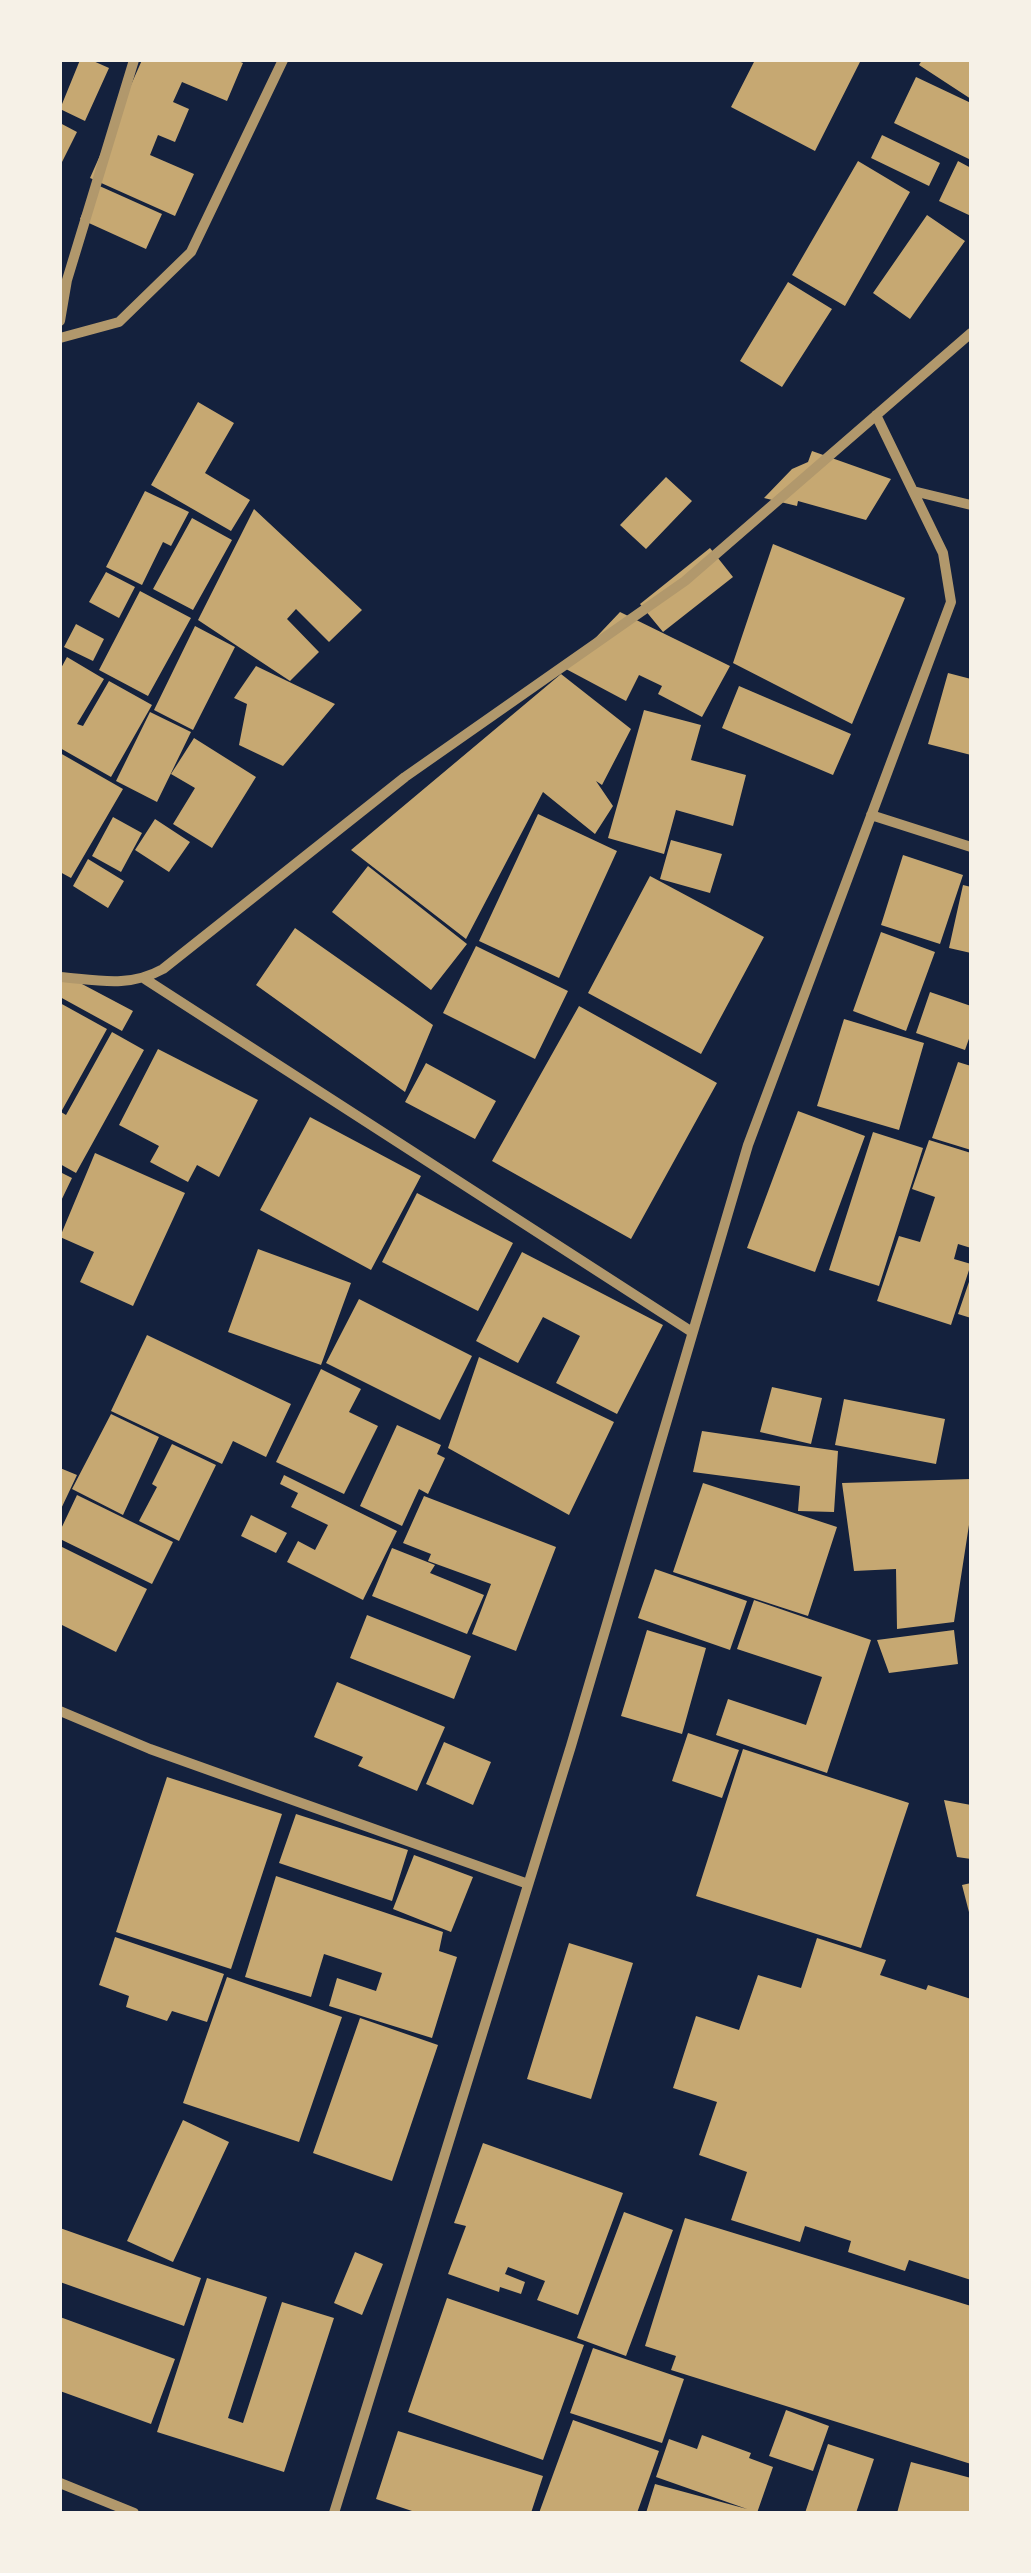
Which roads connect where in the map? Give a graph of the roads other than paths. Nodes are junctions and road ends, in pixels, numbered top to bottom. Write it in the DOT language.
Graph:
graph roads {
  1 [pos="134,60"];
  2 [pos="283,60"];
  3 [pos="60,321"];
  4 [pos="971,333"];
  5 [pos="60,338"];
  6 [pos="876,415"];
  7 [pos="913,491"];
  8 [pos="971,505"];
  9 [pos="871,815"];
  10 [pos="971,847"];
  11 [pos="60,977"];
  12 [pos="145,979"];
  13 [pos="692,1332"];
  14 [pos="60,1711"];
  15 [pos="528,1884"];
  16 [pos="60,2483"];
  17 [pos="134,2513"];
  18 [pos="334,2513"];
  1 -- 3 [label="street"];
  2 -- 5 [label="street"];
  4 -- 6 [label="street"];
  6 -- 7 [label="street"];
  6 -- 12 [label="street"];
  7 -- 8 [label="street"];
  7 -- 9 [label="street"];
  9 -- 10 [label="street"];
  9 -- 13 [label="street"];
  11 -- 12 [label="street"];
  12 -- 13 [label="street"];
  13 -- 15 [label="street"];
  14 -- 15 [label="street"];
  15 -- 18 [label="street"];
  16 -- 17 [label="street"];
}
